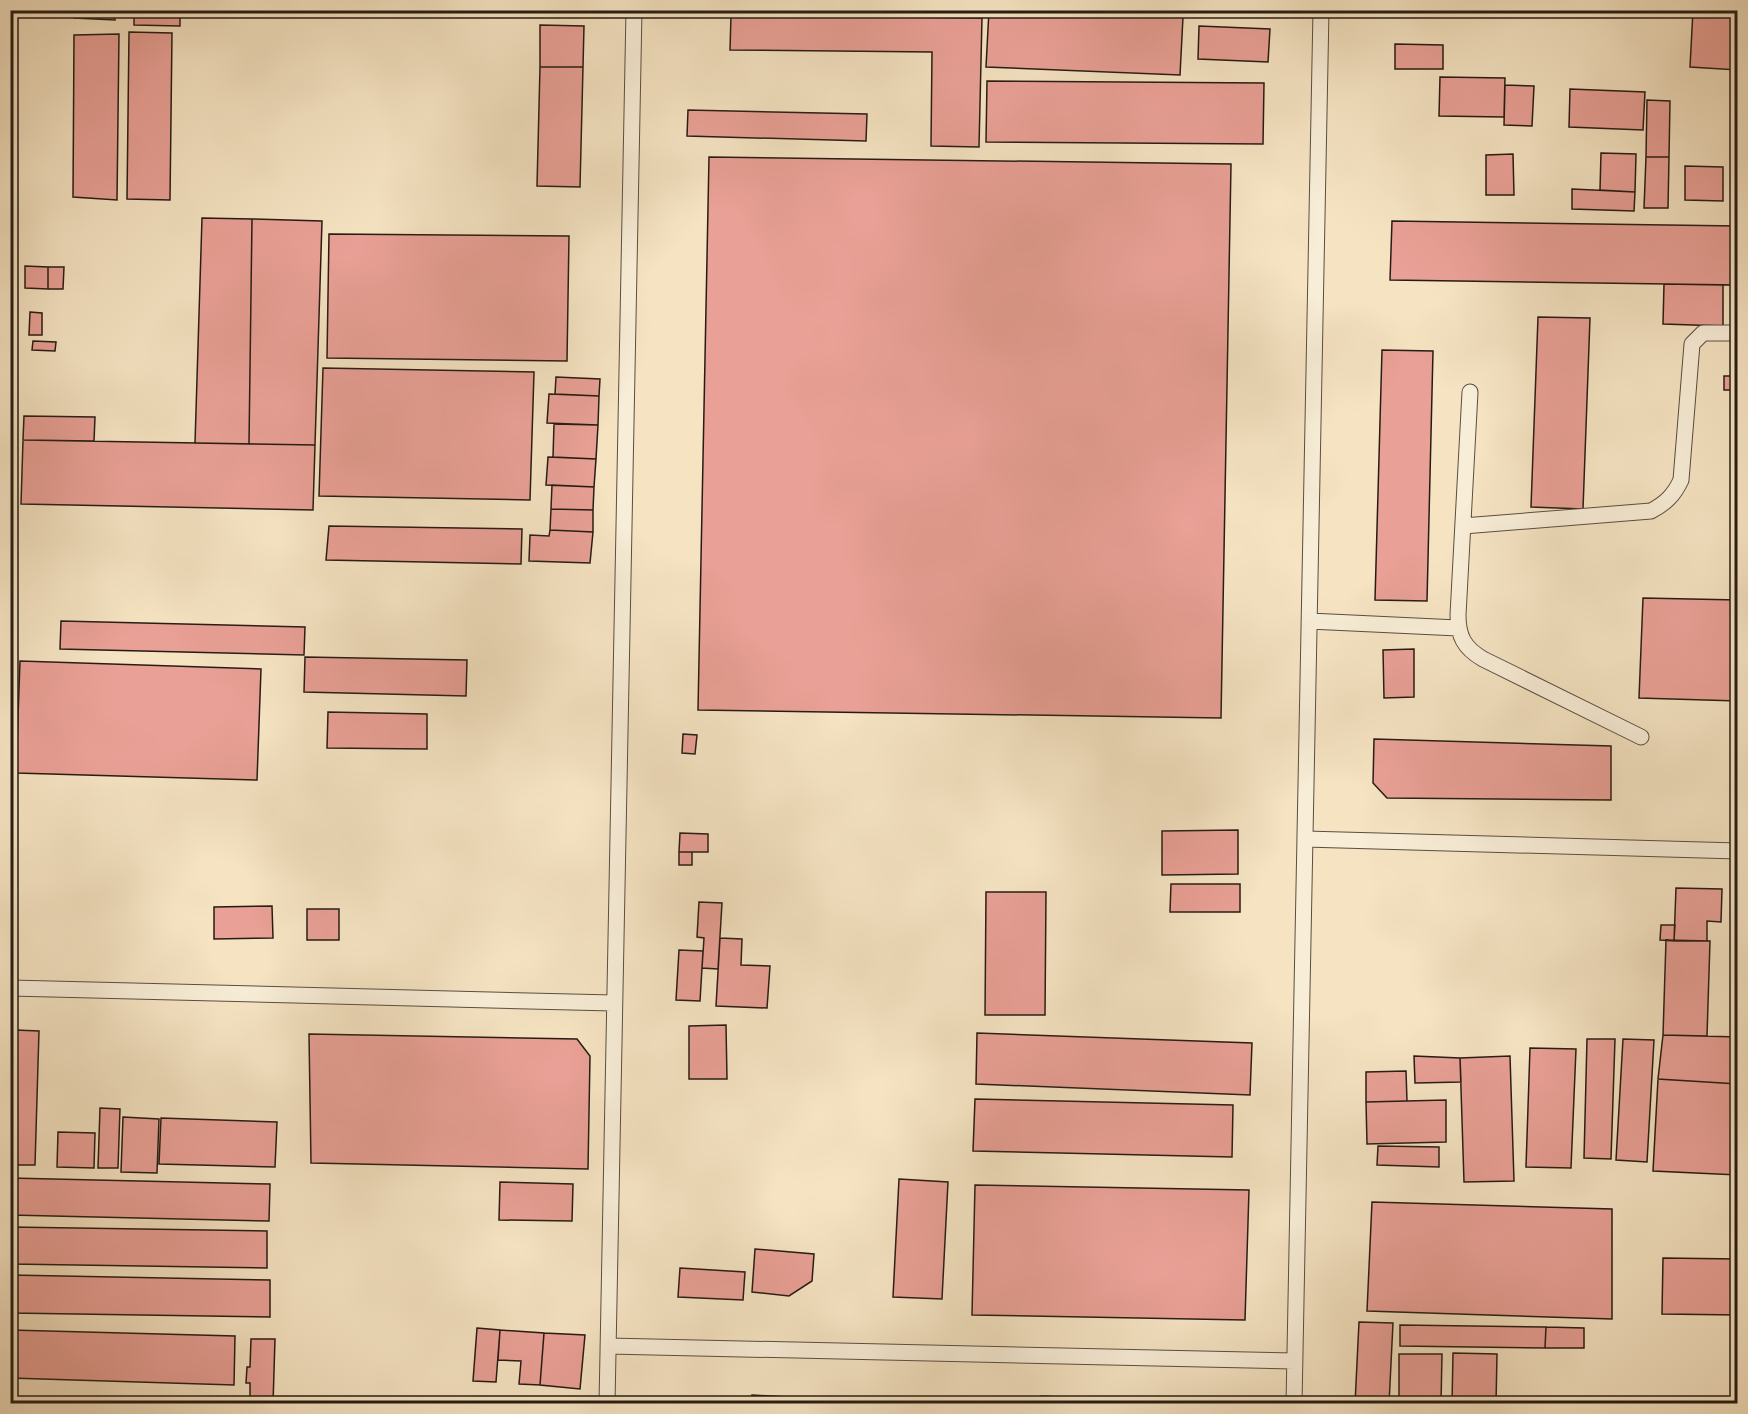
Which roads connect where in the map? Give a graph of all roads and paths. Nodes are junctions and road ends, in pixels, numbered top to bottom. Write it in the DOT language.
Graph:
graph roads {
  1 [pos="634,10"];
  2 [pos="1321,10"];
  3 [pos="1737,333"];
  4 [pos="1470,392"];
  5 [pos="1463,526"];
  6 [pos="1309,621"];
  7 [pos="1458,628"];
  8 [pos="1641,737"];
  9 [pos="1305,839"];
  10 [pos="1737,851"];
  11 [pos="10,988"];
  12 [pos="614,1003"];
  13 [pos="608,1346"];
  14 [pos="1294,1360"];
  15 [pos="607,1404"];
  16 [pos="1294,1404"];
  1 -- 12 [label="lane"];
  2 -- 6 [label="lane"];
  3 -- 5 [label="lane"];
  4 -- 5 [label="lane"];
  5 -- 7 [label="lane"];
  6 -- 7 [label="lane"];
  6 -- 9 [label="lane"];
  7 -- 8 [label="lane"];
  9 -- 10 [label="lane"];
  9 -- 14 [label="lane"];
  11 -- 12 [label="lane"];
  12 -- 13 [label="lane"];
  13 -- 14 [label="lane"];
  13 -- 15 [label="lane"];
  14 -- 16 [label="lane"];
}
